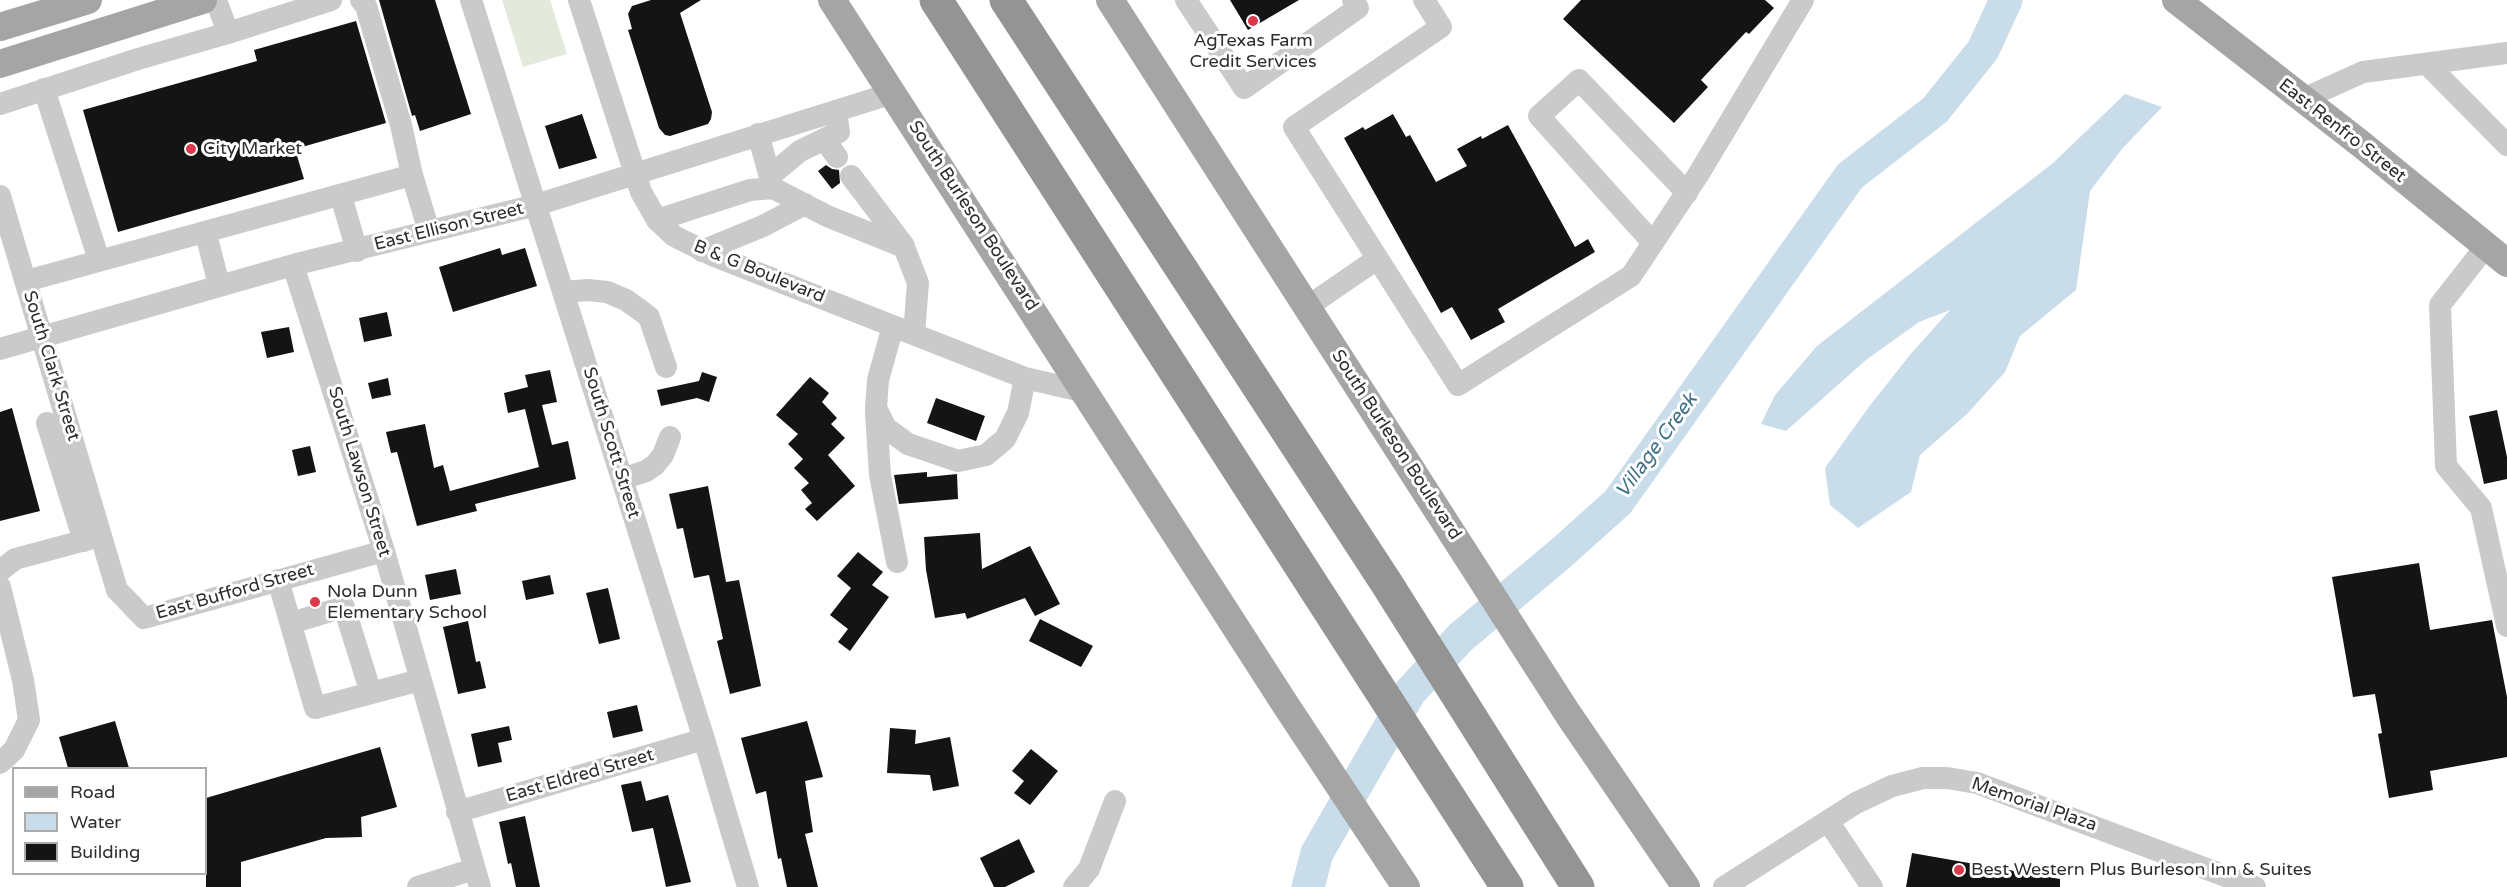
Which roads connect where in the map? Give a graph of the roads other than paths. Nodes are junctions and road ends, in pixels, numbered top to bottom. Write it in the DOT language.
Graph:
graph roads {
  1 [pos="88,0"];
  2 [pos="203,0"];
  3 [pos="216,0"];
  4 [pos="331,0"];
  5 [pos="361,0"];
  6 [pos="471,0"];
  7 [pos="579,0"];
  8 [pos="832,0"];
  9 [pos="936,0"];
  10 [pos="1006,0"];
  11 [pos="1110,0"];
  12 [pos="1186,0"];
  13 [pos="1353,0"];
  14 [pos="1424,0"];
  15 [pos="1803,0"];
  16 [pos="2176,0"];
  17 [pos="128,23"];
  18 [pos="0,27"];
  19 [pos="228,33"];
  20 [pos="2507,53"];
  21 [pos="138,59"];
  22 [pos="0,64"];
  23 [pos="2427,64"];
  24 [pos="44,89"];
  25 [pos="894,93"];
  26 [pos="2303,99"];
  27 [pos="0,104"];
  28 [pos="836,111"];
  29 [pos="758,134"];
  30 [pos="2507,145"];
  31 [pos="635,174"];
  32 [pos="412,175"];
  33 [pos="850,176"];
  34 [pos="771,182"];
  35 [pos="1687,192"];
  36 [pos="0,196"];
  37 [pos="341,196"];
  38 [pos="805,204"];
  39 [pos="536,205"];
  40 [pos="657,220"];
  41 [pos="429,231"];
  42 [pos="206,234"];
  43 [pos="1653,243"];
  44 [pos="904,247"];
  45 [pos="702,250"];
  46 [pos="357,251"];
  47 [pos="2496,255"];
  48 [pos="1377,259"];
  49 [pos="99,260"];
  50 [pos="293,265"];
  51 [pos="26,281"];
  52 [pos="219,285"];
  53 [pos="563,292"];
  54 [pos="1307,307"];
  55 [pos="893,326"];
  56 [pos="914,334"];
  57 [pos="43,336"];
  58 [pos="0,349"];
  59 [pos="666,367"];
  60 [pos="1025,378"];
  61 [pos="1086,392"];
  62 [pos="876,408"];
  63 [pos="47,423"];
  64 [pos="670,437"];
  65 [pos="622,479"];
  66 [pos="93,538"];
  67 [pos="384,551"];
  68 [pos="897,562"];
  69 [pos="0,571"];
  70 [pos="278,580"];
  71 [pos="0,587"];
  72 [pos="291,623"];
  73 [pos="2507,626"];
  74 [pos="420,680"];
  75 [pos="371,693"];
  76 [pos="704,740"];
  77 [pos="1,759"];
  78 [pos="1115,801"];
  79 [pos="457,812"];
  80 [pos="1828,821"];
  81 [pos="477,878"];
  82 [pos="418,887"];
  83 [pos="748,887"];
  84 [pos="1074,887"];
  85 [pos="1406,887"];
  86 [pos="1507,887"];
  87 [pos="1578,887"];
  88 [pos="1686,887"];
  89 [pos="1724,887"];
  90 [pos="1872,887"];
  91 [pos="2255,887"];
  1 -- 18 [label="main road"];
  2 -- 17 [label="main road"];
  3 -- 19 [label="street"];
  4 -- 19 [label="street"];
  5 -- 32 [label="street"];
  6 -- 39 [label="street, South Scott Street"];
  7 -- 31 [label="street, B & G Boulevard"];
  8 -- 25 [label="main road, South Burleson Boulevard"];
  9 -- 86 [label="highway"];
  10 -- 87 [label="highway"];
  11 -- 54 [label="main road, South Burleson Boulevard"];
  12 -- 13 [label="street"];
  14 -- 48 [label="street"];
  15 -- 35 [label="street"];
  16 -- 26 [label="main road, East Renfro Street"];
  17 -- 21 [label="street"];
  17 -- 22 [label="main road"];
  19 -- 21 [label="street"];
  20 -- 23 [label="street"];
  21 -- 24 [label="street"];
  23 -- 26 [label="street"];
  23 -- 30 [label="street"];
  24 -- 27 [label="street"];
  24 -- 49 [label="street"];
  25 -- 28 [label="street, East Ellison Street"];
  25 -- 61 [label="main road, South Burleson Boulevard"];
  26 -- 47 [label="main road, East Renfro Street"];
  28 -- 29 [label="street, East Ellison Street"];
  28 -- 34 [label="street"];
  29 -- 31 [label="street, East Ellison Street"];
  29 -- 34 [label="street"];
  31 -- 39 [label="street, East Ellison Street"];
  31 -- 40 [label="street, B & G Boulevard"];
  32 -- 37 [label="street"];
  32 -- 41 [label="street"];
  33 -- 44 [label="street"];
  34 -- 38 [label="street"];
  34 -- 40 [label="street"];
  35 -- 43 [label="street"];
  35 -- 43 [label="street"];
  36 -- 51 [label="street, South Clark Street"];
  37 -- 42 [label="street"];
  37 -- 46 [label="street"];
  38 -- 44 [label="street"];
  38 -- 45 [label="street"];
  39 -- 41 [label="street, East Ellison Street"];
  39 -- 53 [label="street, South Scott Street"];
  40 -- 45 [label="street, B & G Boulevard"];
  41 -- 46 [label="street, East Ellison Street"];
  42 -- 49 [label="street"];
  42 -- 52 [label="street"];
  43 -- 48 [label="street"];
  44 -- 56 [label="street"];
  45 -- 55 [label="street, B & G Boulevard"];
  46 -- 50 [label="street, East Ellison Street"];
  47 -- 73 [label="street"];
  48 -- 54 [label="street"];
  49 -- 51 [label="street"];
  50 -- 52 [label="street, East Ellison Street"];
  50 -- 67 [label="street, South Lawson Street"];
  51 -- 57 [label="street, South Clark Street"];
  52 -- 57 [label="street, East Ellison Street"];
  53 -- 59 [label="street"];
  53 -- 65 [label="street, South Scott Street"];
  54 -- 88 [label="main road, South Burleson Boulevard"];
  55 -- 56 [label="street, B & G Boulevard"];
  55 -- 62 [label="street"];
  56 -- 60 [label="street, B & G Boulevard"];
  57 -- 58 [label="street, East Ellison Street"];
  57 -- 66 [label="street, South Clark Street"];
  60 -- 61 [label="street, B & G Boulevard"];
  60 -- 62 [label="street"];
  61 -- 85 [label="main road, South Burleson Boulevard"];
  62 -- 68 [label="street"];
  63 -- 66 [label="street"];
  64 -- 65 [label="street"];
  65 -- 76 [label="street, South Scott Street"];
  66 -- 69 [label="street"];
  66 -- 70 [label="street, East Bufford Street"];
  67 -- 70 [label="street, East Bufford Street"];
  67 -- 74 [label="street, South Lawson Street"];
  70 -- 72 [label="street"];
  71 -- 77 [label="street"];
  72 -- 75 [label="street"];
  72 -- 75 [label="street"];
  74 -- 75 [label="street"];
  74 -- 79 [label="street, South Lawson Street"];
  76 -- 79 [label="street, East Eldred Street"];
  76 -- 83 [label="street, South Scott Street"];
  78 -- 84 [label="street"];
  79 -- 81 [label="street, South Lawson Street"];
  80 -- 89 [label="street, Memorial Plaza"];
  80 -- 90 [label="street"];
  80 -- 91 [label="street, Memorial Plaza"];
  81 -- 82 [label="street"];
}
